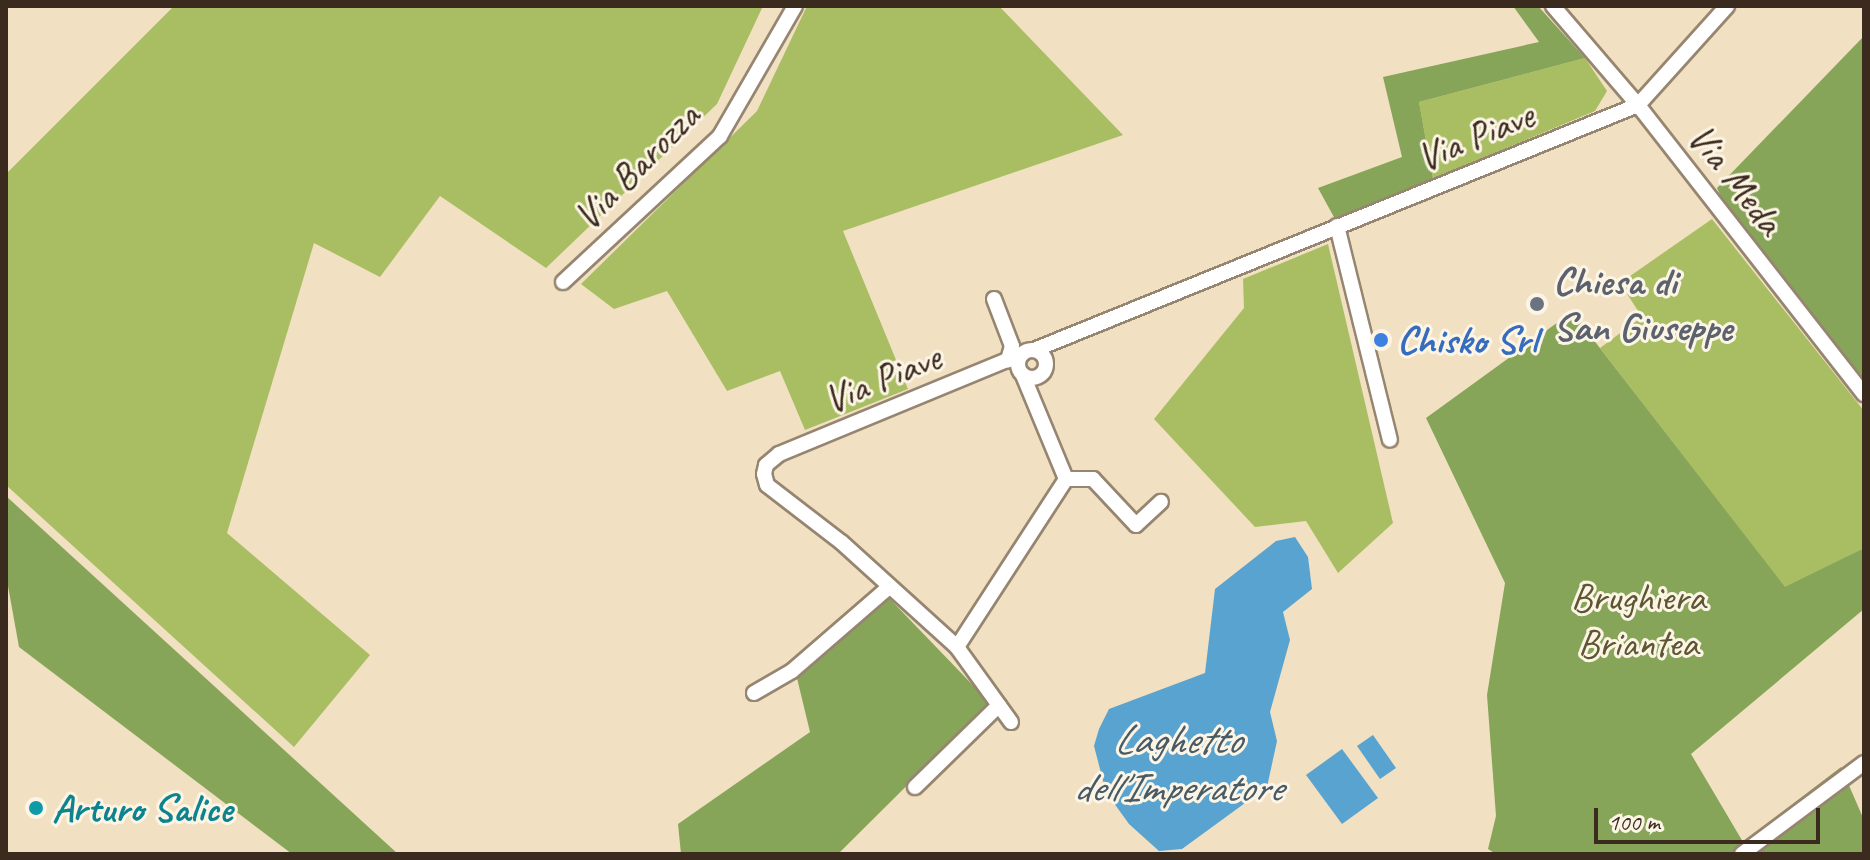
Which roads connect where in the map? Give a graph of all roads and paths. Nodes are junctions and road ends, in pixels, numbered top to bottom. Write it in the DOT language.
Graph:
graph roads {
  1 [pos="795,6"];
  2 [pos="1553,6"];
  3 [pos="1727,6"];
  4 [pos="1638,105"];
  5 [pos="1337,226"];
  6 [pos="563,282"];
  7 [pos="994,299"];
  8 [pos="1054,344"];
  9 [pos="1024,364"];
  10 [pos="1864,394"];
  11 [pos="1390,440"];
  12 [pos="1066,479"];
  13 [pos="1161,502"];
  14 [pos="889,587"];
  15 [pos="957,647"];
  16 [pos="754,693"];
  17 [pos="999,705"];
  18 [pos="1011,722"];
  19 [pos="1864,763"];
  20 [pos="915,787"];
  21 [pos="1742,854"];
  1 -- 6 [label="street, Via Barozza"];
  2 -- 4 [label="street, Via Meda"];
  3 -- 4 [label="street"];
  4 -- 5 [label="street, Via Piave"];
  4 -- 10 [label="street, Via Meda"];
  5 -- 8 [label="street, Via Piave"];
  5 -- 11 [label="street"];
  7 -- 9 [label="street"];
  8 -- 9 [label="street, Via Piave"];
  8 -- 9 [label="street"];
  9 -- 12 [label="street"];
  9 -- 14 [label="street, Via Piave"];
  12 -- 13 [label="street"];
  12 -- 15 [label="street"];
  14 -- 15 [label="street"];
  14 -- 16 [label="street"];
  15 -- 17 [label="street"];
  17 -- 18 [label="street"];
  17 -- 20 [label="street"];
  19 -- 21 [label="street"];
}
